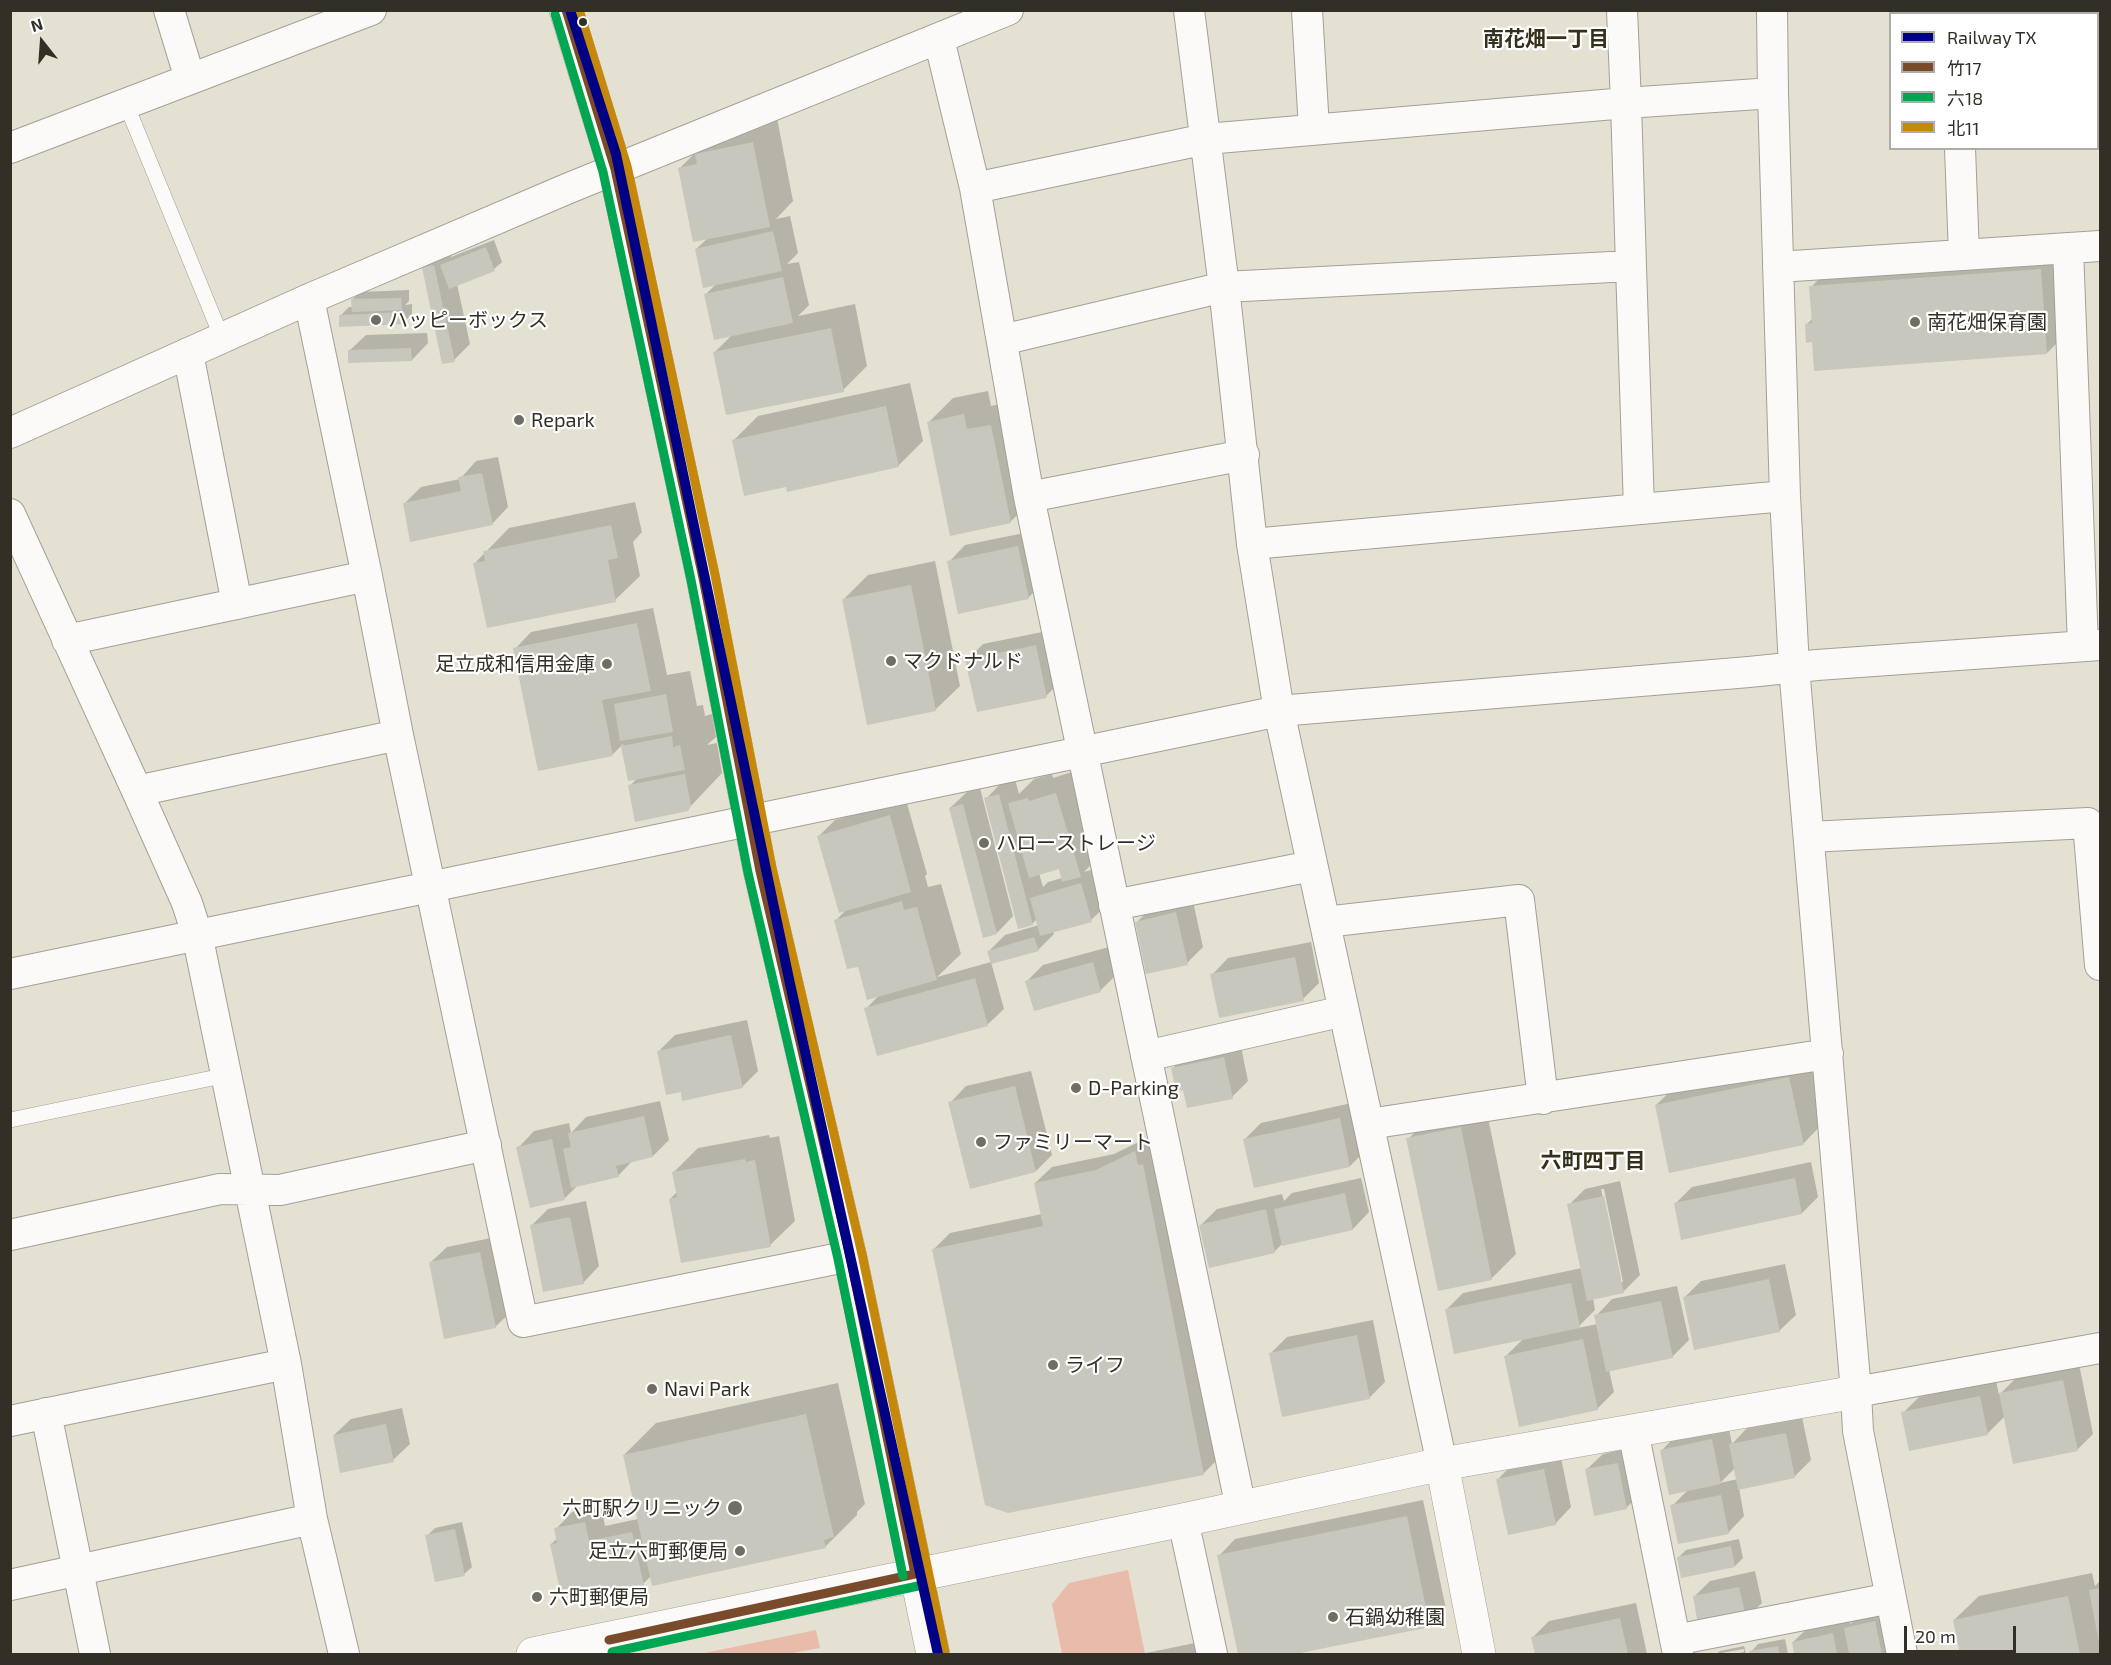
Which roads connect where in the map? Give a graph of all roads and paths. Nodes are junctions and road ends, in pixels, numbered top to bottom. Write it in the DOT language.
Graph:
graph roads {
  1 [pos="169,10"];
  2 [pos="371,10"];
  3 [pos="566,10"];
  4 [pos="1008,10"];
  5 [pos="1189,10"];
  6 [pos="1307,10"];
  7 [pos="1622,10"];
  8 [pos="1772,10"];
  9 [pos="939,39"];
  10 [pos="190,79"];
  11 [pos="1773,93"];
  12 [pos="1626,103"];
  13 [pos="126,104"];
  14 [pos="1314,129"];
  15 [pos="1206,139"];
  16 [pos="10,148"];
  17 [pos="1960,150"];
  18 [pos="615,168"];
  19 [pos="975,188"];
  20 [pos="2100,246"];
  21 [pos="2068,248"];
  22 [pos="1964,255"];
  23 [pos="1630,266"];
  24 [pos="1778,267"];
  25 [pos="1224,287"];
  26 [pos="309,298"];
  27 [pos="222,338"];
  28 [pos="1002,340"];
  29 [pos="188,353"];
  30 [pos="2088,424"];
  31 [pos="10,433"];
  32 [pos="1244,455"];
  33 [pos="1785,496"];
  34 [pos="1029,497"];
  35 [pos="1640,508"];
  36 [pos="10,514"];
  37 [pos="1252,544"];
  38 [pos="367,576"];
  39 [pos="237,604"];
  40 [pos="67,640"];
  41 [pos="2092,646"];
  42 [pos="1794,667"];
  43 [pos="1279,711"];
  44 [pos="398,735"];
  45 [pos="1082,753"];
  46 [pos="137,791"];
  47 [pos="750,821"];
  48 [pos="2094,822"];
  49 [pos="1809,837"];
  50 [pos="1312,866"];
  51 [pos="430,886"];
  52 [pos="1114,905"];
  53 [pos="1325,922"];
  54 [pos="197,934"];
  55 [pos="2100,950"];
  56 [pos="10,974"];
  57 [pos="1344,1011"];
  58 [pos="1828,1054"];
  59 [pos="1146,1056"];
  60 [pos="227,1075"];
  61 [pos="1543,1099"];
  62 [pos="10,1120"];
  63 [pos="1369,1124"];
  64 [pos="486,1145"];
  65 [pos="249,1189"];
  66 [pos="10,1235"];
  67 [pos="850,1256"];
  68 [pos="2100,1348"];
  69 [pos="286,1364"];
  70 [pos="1856,1392"];
  71 [pos="46,1413"];
  72 [pos="10,1420"];
  73 [pos="1633,1431"];
  74 [pos="1442,1464"];
  75 [pos="1240,1508"];
  76 [pos="312,1518"];
  77 [pos="1183,1520"];
  78 [pos="77,1571"];
  79 [pos="915,1574"];
  80 [pos="10,1585"];
  81 [pos="1891,1598"];
  82 [pos="1676,1647"];
  83 [pos="612,1650"];
  84 [pos="95,1654"];
  85 [pos="344,1654"];
  86 [pos="533,1654"];
  87 [pos="933,1654"];
  88 [pos="1212,1654"];
  89 [pos="1479,1654"];
  90 [pos="1902,1654"];
  1 -- 10 [label="street"];
  2 -- 10 [label="street"];
  3 -- 18 [label="main road"];
  4 -- 9 [label="street"];
  5 -- 15 [label="street"];
  6 -- 14 [label="street"];
  7 -- 12 [label="street"];
  8 -- 11 [label="street"];
  9 -- 18 [label="street"];
  9 -- 19 [label="street"];
  10 -- 13 [label="street"];
  11 -- 12 [label="street"];
  11 -- 24 [label="street"];
  12 -- 14 [label="street"];
  12 -- 23 [label="street"];
  13 -- 16 [label="street"];
  13 -- 27 [label="lane"];
  14 -- 15 [label="street"];
  15 -- 19 [label="street"];
  15 -- 25 [label="street"];
  17 -- 22 [label="street"];
  18 -- 26 [label="street"];
  18 -- 47 [label="main road"];
  19 -- 28 [label="street"];
  20 -- 21 [label="street"];
  21 -- 22 [label="street"];
  21 -- 30 [label="street"];
  22 -- 24 [label="street"];
  23 -- 25 [label="street"];
  23 -- 35 [label="street"];
  24 -- 33 [label="street"];
  25 -- 28 [label="street"];
  25 -- 32 [label="street"];
  26 -- 27 [label="street"];
  26 -- 38 [label="street"];
  27 -- 29 [label="street"];
  28 -- 34 [label="street"];
  29 -- 31 [label="street"];
  29 -- 39 [label="street"];
  30 -- 41 [label="street"];
  32 -- 34 [label="street"];
  32 -- 37 [label="street"];
  33 -- 35 [label="street"];
  33 -- 42 [label="street"];
  34 -- 45 [label="street"];
  35 -- 37 [label="street"];
  36 -- 40 [label="street"];
  37 -- 43 [label="street"];
  38 -- 39 [label="street"];
  38 -- 44 [label="street"];
  39 -- 40 [label="street"];
  40 -- 46 [label="street"];
  41 -- 42 [label="street"];
  42 -- 43 [label="street"];
  42 -- 49 [label="street"];
  43 -- 45 [label="street"];
  43 -- 50 [label="street"];
  44 -- 46 [label="street"];
  44 -- 51 [label="street"];
  45 -- 47 [label="street"];
  45 -- 52 [label="street"];
  46 -- 54 [label="street"];
  47 -- 51 [label="street"];
  47 -- 67 [label="main road"];
  48 -- 49 [label="street"];
  48 -- 55 [label="street"];
  49 -- 58 [label="street"];
  50 -- 52 [label="street"];
  50 -- 53 [label="street"];
  51 -- 54 [label="street"];
  51 -- 64 [label="street"];
  52 -- 59 [label="street"];
  53 -- 57 [label="street"];
  53 -- 61 [label="street"];
  54 -- 56 [label="street"];
  54 -- 60 [label="street"];
  57 -- 59 [label="street"];
  57 -- 63 [label="street"];
  58 -- 61 [label="street"];
  58 -- 70 [label="street"];
  59 -- 75 [label="street"];
  60 -- 62 [label="lane"];
  60 -- 65 [label="street"];
  61 -- 63 [label="street"];
  63 -- 74 [label="street"];
  64 -- 65 [label="street"];
  64 -- 67 [label="street"];
  65 -- 66 [label="street"];
  65 -- 69 [label="street"];
  67 -- 79 [label="main road"];
  68 -- 70 [label="street"];
  69 -- 71 [label="street"];
  69 -- 76 [label="street"];
  70 -- 73 [label="main road"];
  70 -- 81 [label="street"];
  71 -- 72 [label="street"];
  71 -- 78 [label="street"];
  73 -- 74 [label="main road"];
  73 -- 82 [label="street"];
  74 -- 75 [label="main road"];
  74 -- 89 [label="main road"];
  75 -- 77 [label="main road"];
  76 -- 78 [label="street"];
  76 -- 85 [label="street"];
  77 -- 79 [label="main road"];
  77 -- 88 [label="street"];
  78 -- 80 [label="street"];
  78 -- 84 [label="street"];
  79 -- 83 [label="main road"];
  79 -- 87 [label="main road"];
  81 -- 82 [label="street"];
  81 -- 90 [label="street"];
  83 -- 86 [label="main road"];
}
